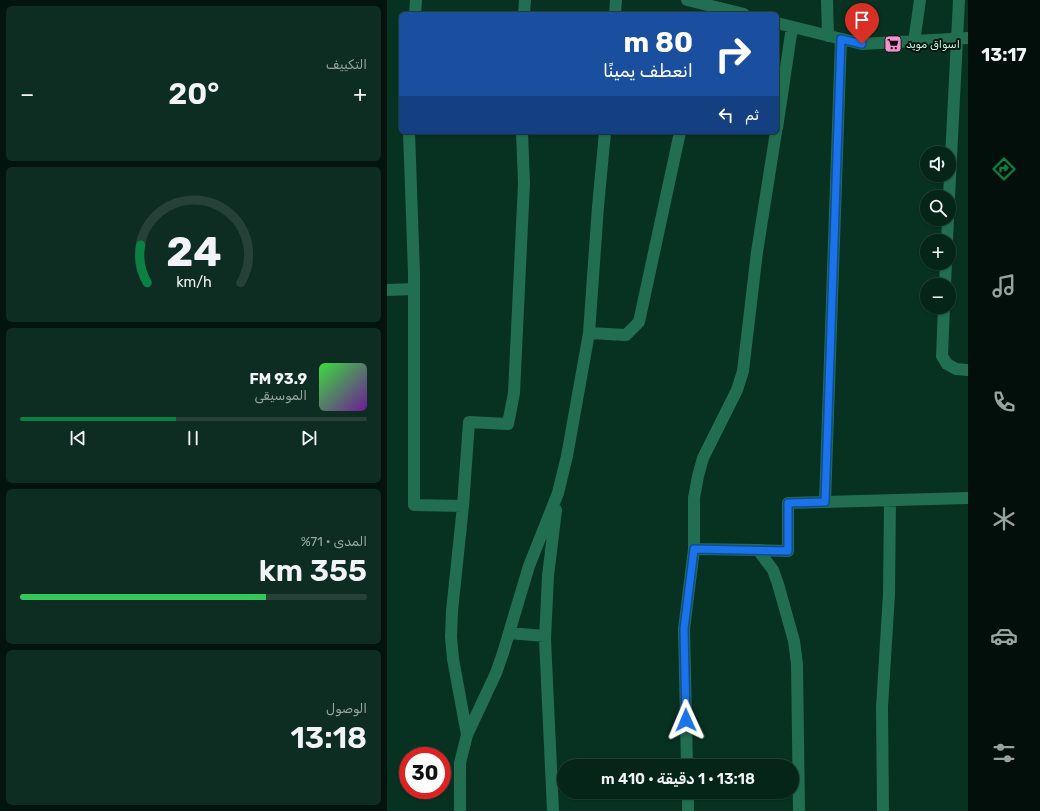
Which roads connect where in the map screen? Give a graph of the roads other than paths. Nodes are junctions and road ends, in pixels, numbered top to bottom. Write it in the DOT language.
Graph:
graph roads {
  1 [pos="416,0"];
  2 [pos="525,0"];
  3 [pos="616,0"];
  4 [pos="687,0"];
  5 [pos="827,0"];
  6 [pos="920,0"];
  7 [pos="959,0"];
  8 [pos="729,5"];
  9 [pos="704,9"];
  10 [pos="415,12"];
  11 [pos="524,12"];
  12 [pos="615,12"];
  13 [pos="741,12"];
  14 [pos="779,23"];
  15 [pos="792,27"];
  16 [pos="828,36"];
  17 [pos="841,39"];
  18 [pos="962,39"];
  19 [pos="914,42"];
  20 [pos="779,115"];
  21 [pos="409,134"];
  22 [pos="522,134"];
  23 [pos="605,134"];
  24 [pos="680,134"];
  25 [pos="776,134"];
  26 [pos="950,190"];
  27 [pos="414,289"];
  28 [pos="387,290"];
  29 [pos="944,314"];
  30 [pos="589,333"];
  31 [pos="968,370"];
  32 [pos="557,493"];
  33 [pos="968,498"];
  34 [pos="890,501"];
  35 [pos="825,502"];
  36 [pos="463,506"];
  37 [pos="694,549"];
  38 [pos="758,550"];
  39 [pos="509,634"];
  40 [pos="545,636"];
  41 [pos="467,735"];
  42 [pos="687,759"];
  43 [pos="687,799"];
  44 [pos="460,811"];
  45 [pos="553,811"];
  46 [pos="688,811"];
  47 [pos="799,811"];
  48 [pos="883,811"];
  1 -- 10 [label="street"];
  2 -- 11 [label="street"];
  3 -- 12 [label="street"];
  4 -- 9 [label="street"];
  5 -- 16 [label="street"];
  6 -- 19 [label="street"];
  7 -- 18 [label="street"];
  8 -- 9 [label="street"];
  8 -- 13 [label="street"];
  14 -- 15 [label="street"];
  15 -- 16 [label="street"];
  15 -- 20 [label="street"];
  16 -- 17 [label="street"];
  17 -- 19 [label="street"];
  17 -- 35 [label="street"];
  18 -- 19 [label="street"];
  18 -- 26 [label="street"];
  21 -- 27 [label="street"];
  22 -- 36 [label="street"];
  23 -- 30 [label="street"];
  24 -- 30 [label="street"];
  25 -- 37 [label="street"];
  27 -- 28 [label="street"];
  27 -- 36 [label="street"];
  29 -- 31 [label="street"];
  30 -- 32 [label="street"];
  32 -- 39 [label="street"];
  32 -- 40 [label="street"];
  33 -- 34 [label="street"];
  34 -- 35 [label="street"];
  34 -- 48 [label="street"];
  35 -- 38 [label="street"];
  36 -- 41 [label="street"];
  37 -- 38 [label="street"];
  37 -- 42 [label="street"];
  38 -- 47 [label="street"];
  39 -- 40 [label="street"];
  39 -- 41 [label="street"];
  40 -- 45 [label="street"];
  41 -- 44 [label="street"];
  43 -- 46 [label="street"];
}
